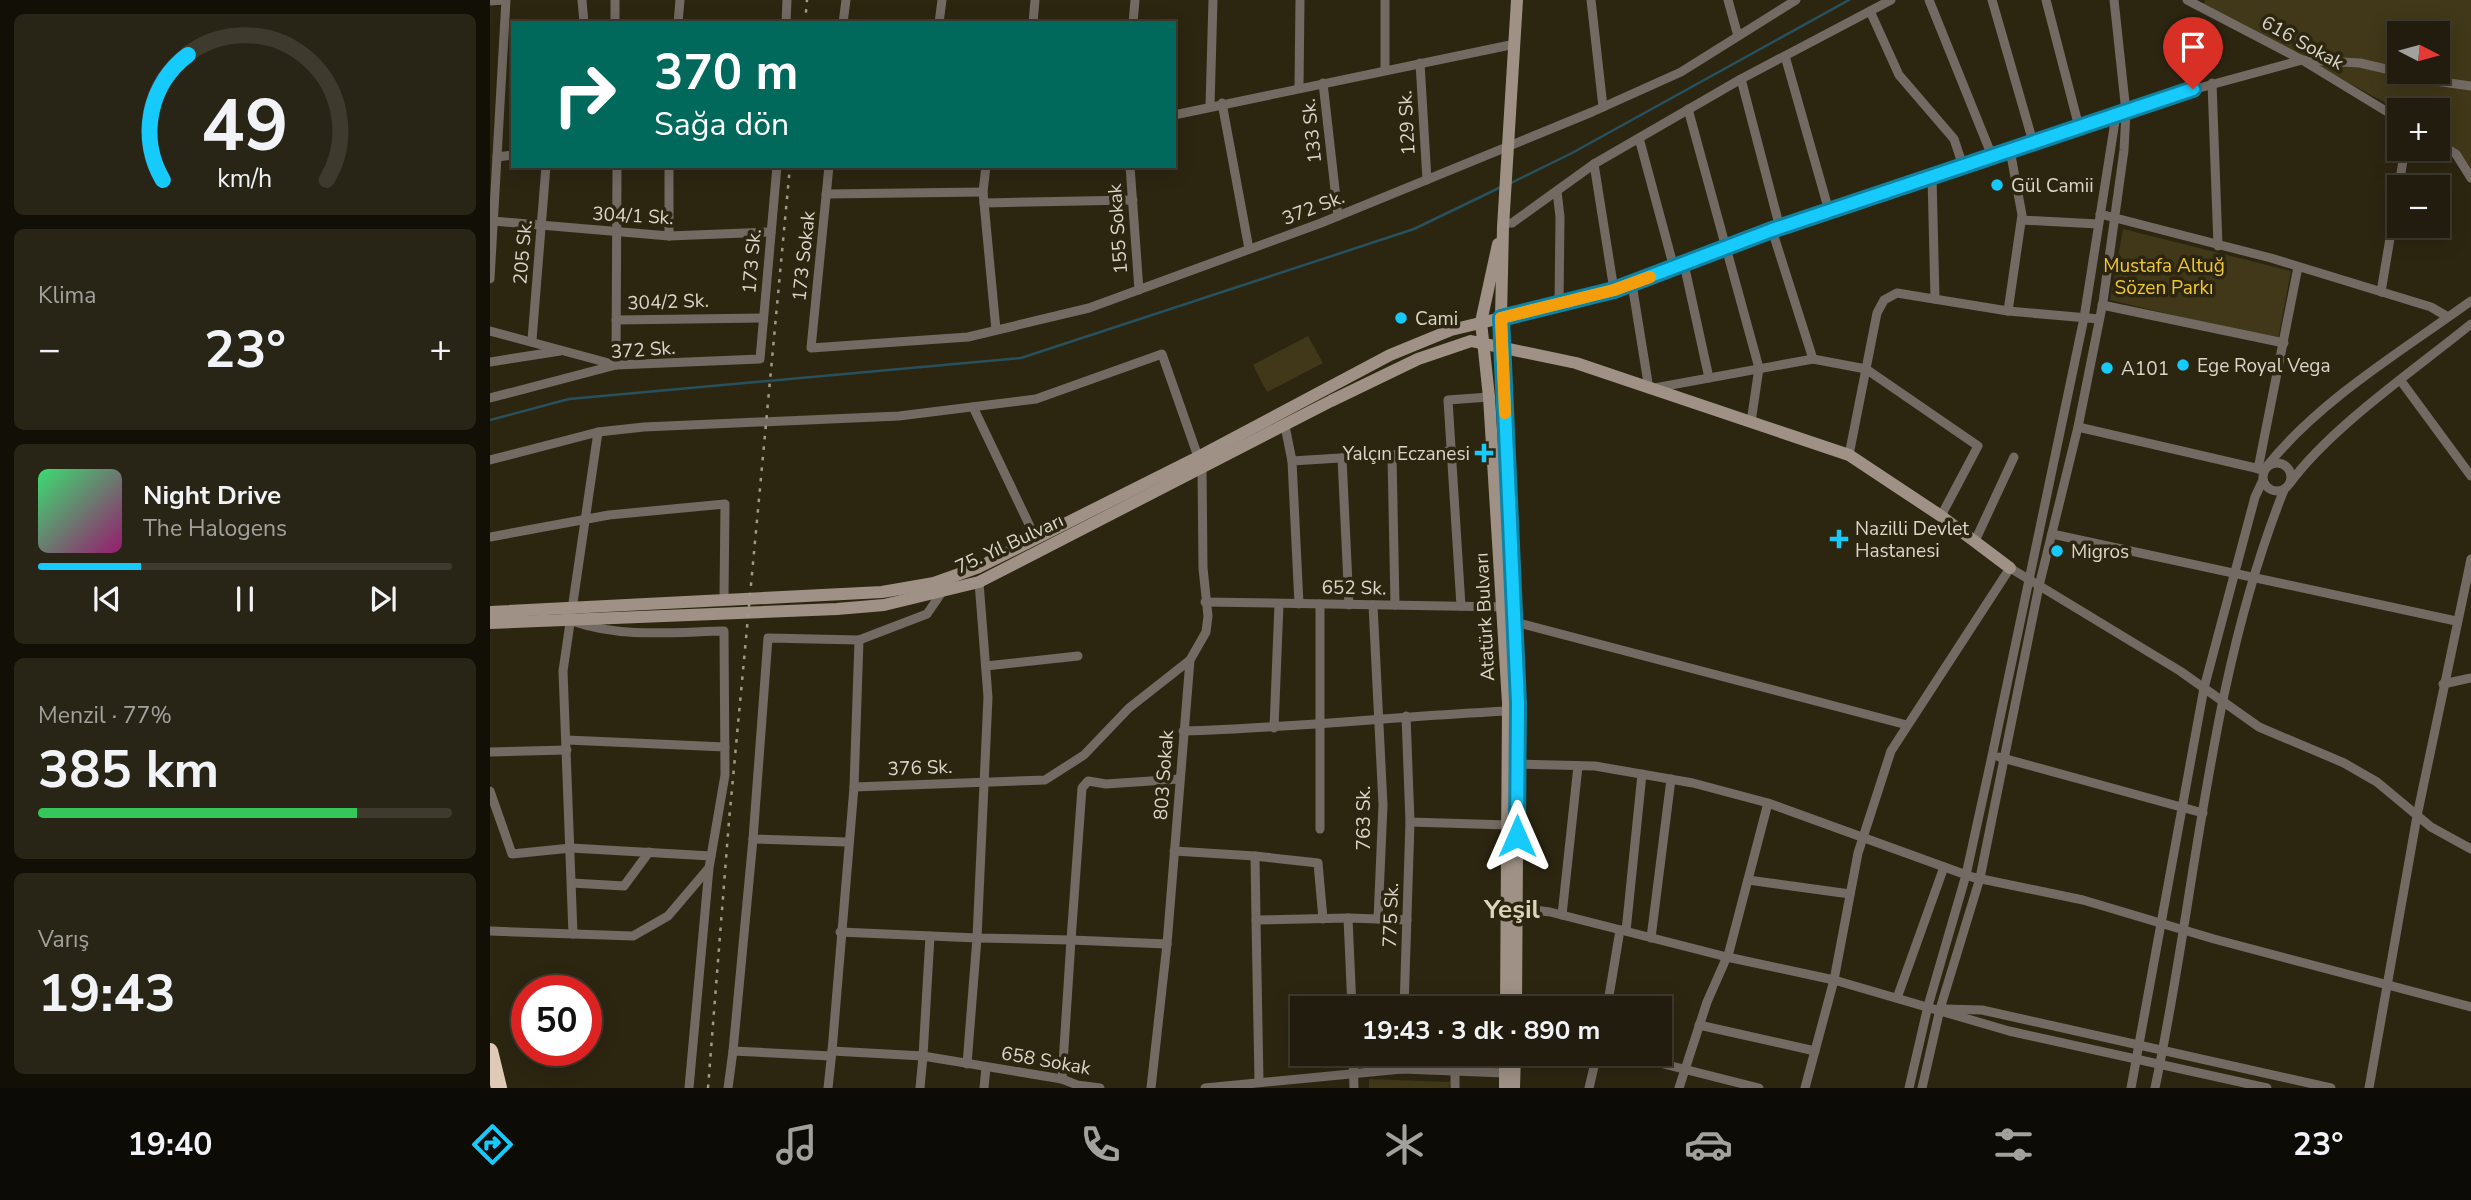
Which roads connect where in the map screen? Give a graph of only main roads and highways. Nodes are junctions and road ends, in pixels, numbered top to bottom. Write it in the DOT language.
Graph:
graph roads {
  1 [pos="1517,0"];
  2 [pos="1503,223"];
  3 [pos="1501,318"];
  4 [pos="1481,322"];
  5 [pos="1482,342"];
  6 [pos="1501,345"];
  7 [pos="1200,463"];
  8 [pos="2010,568"];
  9 [pos="490,612"];
  10 [pos="571,615"];
  11 [pos="490,623"];
  12 [pos="1506,996"];
  13 [pos="1516,996"];
  14 [pos="490,1051"];
  15 [pos="1505,1066"];
  16 [pos="1515,1066"];
  17 [pos="499,1088"];
  18 [pos="1505,1088"];
  19 [pos="1514,1088"];
  1 -- 2 [label="main road"];
  2 -- 3 [label="main road, Atatürk Bulvarı"];
  2 -- 4 [label="main road, Atatürk Bulvarı"];
  3 -- 4 [label="main road, 75. Yıl Bulvarı"];
  3 -- 6 [label="main road, Atatürk Bulvarı"];
  4 -- 5 [label="main road, Atatürk Bulvarı"];
  4 -- 7 [label="main road, 75. Yıl Bulvarı"];
  5 -- 6 [label="main road, 75. Yıl Bulvarı"];
  5 -- 7 [label="main road, 75. Yıl Bulvarı"];
  5 -- 12 [label="main road, Atatürk Bulvarı"];
  6 -- 8 [label="main road, 75. Yıl Bulvarı"];
  6 -- 13 [label="main road, Atatürk Bulvarı"];
  7 -- 10 [label="main road, 75. Yıl Bulvarı"];
  7 -- 10 [label="main road, 75. Yıl Bulvarı"];
  9 -- 10 [label="main road, 75. Yıl Bulvarı"];
  10 -- 11 [label="main road, 75. Yıl Bulvarı"];
  14 -- 17 [label="highway"];
  15 -- 18 [label="main road"];
  16 -- 19 [label="main road"];
}
